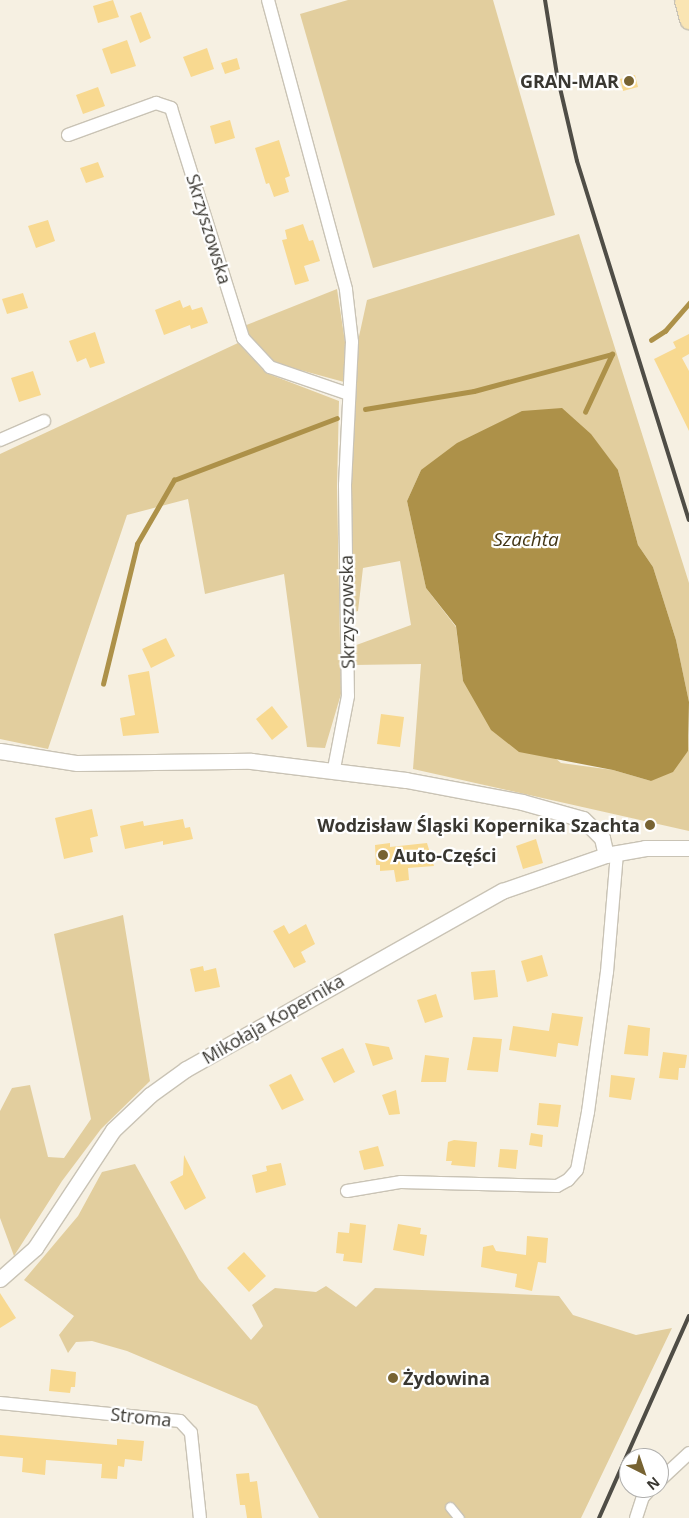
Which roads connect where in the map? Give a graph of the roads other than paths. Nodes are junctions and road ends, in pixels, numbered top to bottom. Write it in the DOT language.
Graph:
graph roads {
  1 [pos="268,0"];
  2 [pos="684,0"];
  3 [pos="689,19"];
  4 [pos="68,135"];
  5 [pos="349,394"];
  6 [pos="44,421"];
  7 [pos="0,440"];
  8 [pos="0,750"];
  9 [pos="334,769"];
  10 [pos="689,848"];
  11 [pos="611,854"];
  12 [pos="347,1191"];
  13 [pos="0,1279"];
  14 [pos="0,1404"];
  15 [pos="689,1453"];
  16 [pos="669,1472"];
  17 [pos="643,1498"];
  18 [pos="450,1507"];
  19 [pos="200,1518"];
  20 [pos="459,1518"];
  21 [pos="636,1518"];
  1 -- 5 [label="street, Skrzyszowska"];
  2 -- 3 [label="main road"];
  4 -- 5 [label="street, Skrzyszowska"];
  5 -- 9 [label="street, Skrzyszowska"];
  6 -- 7 [label="street"];
  8 -- 9 [label="street"];
  9 -- 11 [label="street"];
  10 -- 11 [label="street, Mikołaja Kopernika"];
  11 -- 12 [label="street"];
  11 -- 13 [label="street, Mikołaja Kopernika"];
  14 -- 19 [label="street, Stroma"];
  15 -- 16 [label="street"];
  17 -- 21 [label="street"];
  18 -- 20 [label="street"];
}
